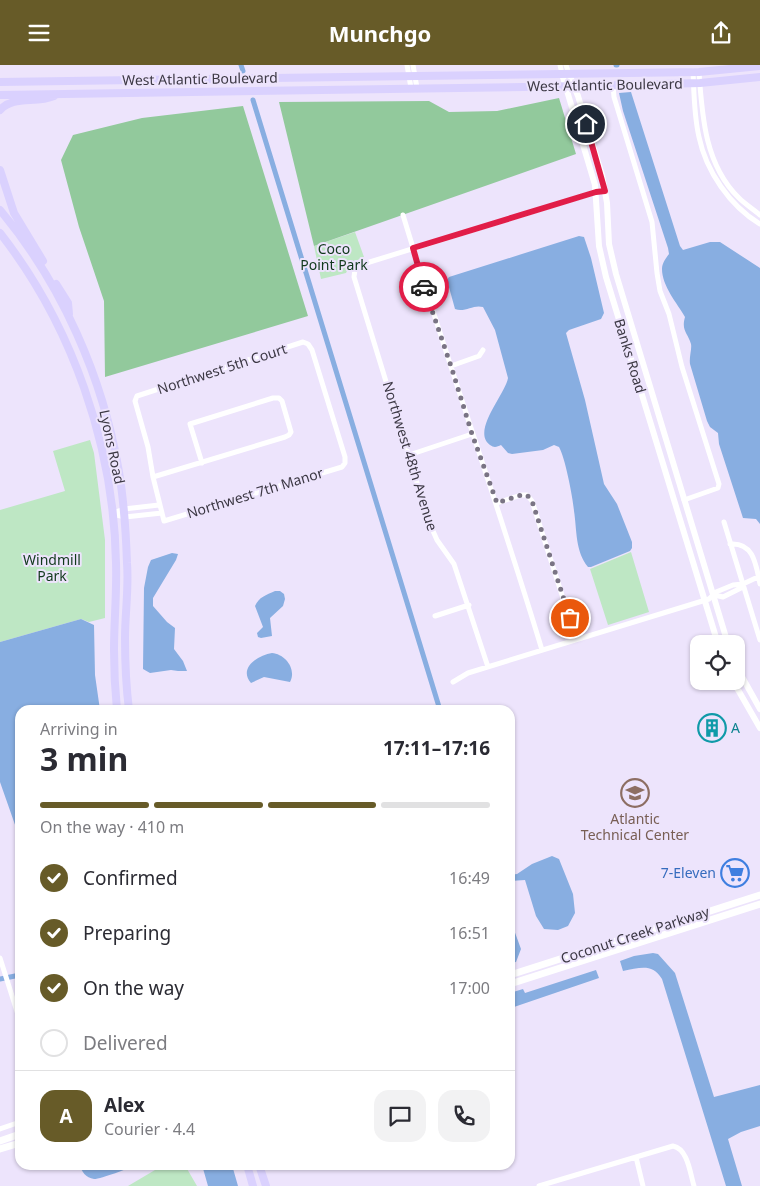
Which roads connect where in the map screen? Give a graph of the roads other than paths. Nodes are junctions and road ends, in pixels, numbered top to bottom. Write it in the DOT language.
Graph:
graph roads {
  1 [pos="407,65"];
  2 [pos="413,65"];
  3 [pos="560,65"];
  4 [pos="566,65"];
  5 [pos="760,65"];
  6 [pos="665,69"];
  7 [pos="696,71"];
  8 [pos="566,74"];
  9 [pos="412,75"];
  10 [pos="760,77"];
  11 [pos="270,78"];
  12 [pos="0,82"];
  13 [pos="697,83"];
  14 [pos="613,85"];
  15 [pos="570,86"];
  16 [pos="414,88"];
  17 [pos="270,90"];
  18 [pos="0,95"];
  19 [pos="58,95"];
  20 [pos="0,110"];
  21 [pos="0,170"];
  22 [pos="605,191"];
  23 [pos="596,192"];
  24 [pos="0,210"];
  25 [pos="403,215"];
  26 [pos="760,215"];
  27 [pos="760,224"];
  28 [pos="0,233"];
  29 [pos="413,248"];
  30 [pos="601,253"];
  31 [pos="624,301"];
  32 [pos="69,318"];
  33 [pos="483,350"];
  34 [pos="451,366"];
  35 [pos="472,434"];
  36 [pos="409,455"];
  37 [pos="202,463"];
  38 [pos="345,463"];
  39 [pos="153,477"];
  40 [pos="684,500"];
  41 [pos="497,503"];
  42 [pos="159,505"];
  43 [pos="112,513"];
  44 [pos="124,513"];
  45 [pos="162,513"];
  46 [pos="724,522"];
  47 [pos="730,544"];
  48 [pos="759,576"];
  49 [pos="743,584"];
  50 [pos="760,584"];
  51 [pos="709,598"];
  52 [pos="469,605"];
  53 [pos="435,616"];
  54 [pos="716,635"];
  55 [pos="724,635"];
  56 [pos="576,639"];
  57 [pos="760,640"];
  58 [pos="542,650"];
  59 [pos="488,667"];
  60 [pos="453,682"];
  61 [pos="745,682"];
  62 [pos="738,690"];
  63 [pos="117,705"];
  64 [pos="129,705"];
  65 [pos="760,709"];
  66 [pos="760,728"];
  67 [pos="760,895"];
  68 [pos="760,903"];
  69 [pos="0,958"];
  70 [pos="515,973"];
  71 [pos="515,982"];
  72 [pos="15,1005"];
  73 [pos="15,1124"];
  74 [pos="0,1129"];
  75 [pos="15,1136"];
  76 [pos="0,1141"];
  77 [pos="15,1144"];
  78 [pos="0,1149"];
  79 [pos="636,1157"];
  80 [pos="248,1170"];
  81 [pos="261,1170"];
  82 [pos="253,1186"];
  83 [pos="266,1186"];
  84 [pos="539,1186"];
  85 [pos="643,1186"];
  86 [pos="694,1186"];
  1 -- 9 [label="street"];
  2 -- 9 [label="street"];
  3 -- 8 [label="street, Banks Road"];
  4 -- 8 [label="street, Banks Road"];
  5 -- 7 [label="main road, West Atlantic Boulevard"];
  6 -- 7 [label="main road, West Atlantic Boulevard"];
  6 -- 8 [label="main road, West Atlantic Boulevard"];
  7 -- 13 [label="street"];
  8 -- 9 [label="main road, West Atlantic Boulevard"];
  8 -- 15 [label="street, Banks Road"];
  9 -- 11 [label="main road, West Atlantic Boulevard"];
  9 -- 16 [label="street"];
  10 -- 13 [label="main road, West Atlantic Boulevard"];
  11 -- 12 [label="main road, West Atlantic Boulevard"];
  11 -- 17 [label="main road"];
  13 -- 14 [label="main road, West Atlantic Boulevard"];
  13 -- 26 [label="street"];
  13 -- 27 [label="street"];
  14 -- 15 [label="main road, West Atlantic Boulevard"];
  14 -- 40 [label="street"];
  15 -- 16 [label="main road, West Atlantic Boulevard"];
  15 -- 22 [label="street, Banks Road"];
  15 -- 23 [label="street, Banks Road"];
  16 -- 17 [label="main road, West Atlantic Boulevard"];
  17 -- 19 [label="main road, West Atlantic Boulevard"];
  18 -- 19 [label="main road, West Atlantic Boulevard"];
  19 -- 20 [label="main road"];
  21 -- 32 [label="main road"];
  22 -- 23 [label="street"];
  22 -- 31 [label="street, Banks Road"];
  23 -- 29 [label="street"];
  23 -- 30 [label="street, Banks Road"];
  24 -- 32 [label="main road, Lyons Road"];
  25 -- 29 [label="street"];
  28 -- 43 [label="main road, Lyons Road"];
  29 -- 34 [label="street"];
  29 -- 36 [label="street, Northwest 48th Avenue"];
  30 -- 31 [label="street"];
  30 -- 51 [label="street, Banks Road"];
  31 -- 40 [label="street, Banks Road"];
  32 -- 44 [label="main road, Lyons Road"];
  33 -- 34 [label="street"];
  34 -- 35 [label="street"];
  35 -- 36 [label="street"];
  35 -- 41 [label="street"];
  36 -- 52 [label="street, Northwest 48th Avenue"];
  37 -- 37 [label="street"];
  37 -- 39 [label="street"];
  38 -- 39 [label="street, Northwest 5th Court"];
  38 -- 45 [label="street, Northwest 7th Manor"];
  39 -- 42 [label="street"];
  40 -- 51 [label="street, Banks Road"];
  41 -- 56 [label="street"];
  41 -- 58 [label="street"];
  42 -- 44 [label="street"];
  42 -- 45 [label="street"];
  43 -- 44 [label="street"];
  43 -- 63 [label="main road, Lyons Road"];
  44 -- 45 [label="street"];
  44 -- 64 [label="main road, Lyons Road"];
  46 -- 47 [label="street"];
  47 -- 48 [label="street"];
  47 -- 49 [label="street"];
  48 -- 49 [label="street"];
  48 -- 50 [label="street"];
  49 -- 51 [label="street"];
  49 -- 57 [label="street"];
  51 -- 54 [label="street, Banks Road"];
  51 -- 55 [label="street, Banks Road"];
  51 -- 56 [label="street"];
  52 -- 53 [label="street"];
  52 -- 59 [label="street, Northwest 48th Avenue"];
  56 -- 58 [label="street"];
  58 -- 59 [label="street"];
  59 -- 60 [label="street"];
  61 -- 65 [label="street"];
  62 -- 66 [label="street"];
  67 -- 70 [label="main road, Coconut Creek Parkway"];
  68 -- 71 [label="main road, Coconut Creek Parkway"];
  69 -- 72 [label="street"];
  73 -- 74 [label="street"];
  75 -- 76 [label="main road"];
  77 -- 78 [label="main road"];
  79 -- 84 [label="street"];
  79 -- 85 [label="street"];
  79 -- 86 [label="street"];
  80 -- 82 [label="main road"];
  81 -- 83 [label="main road"];
}
